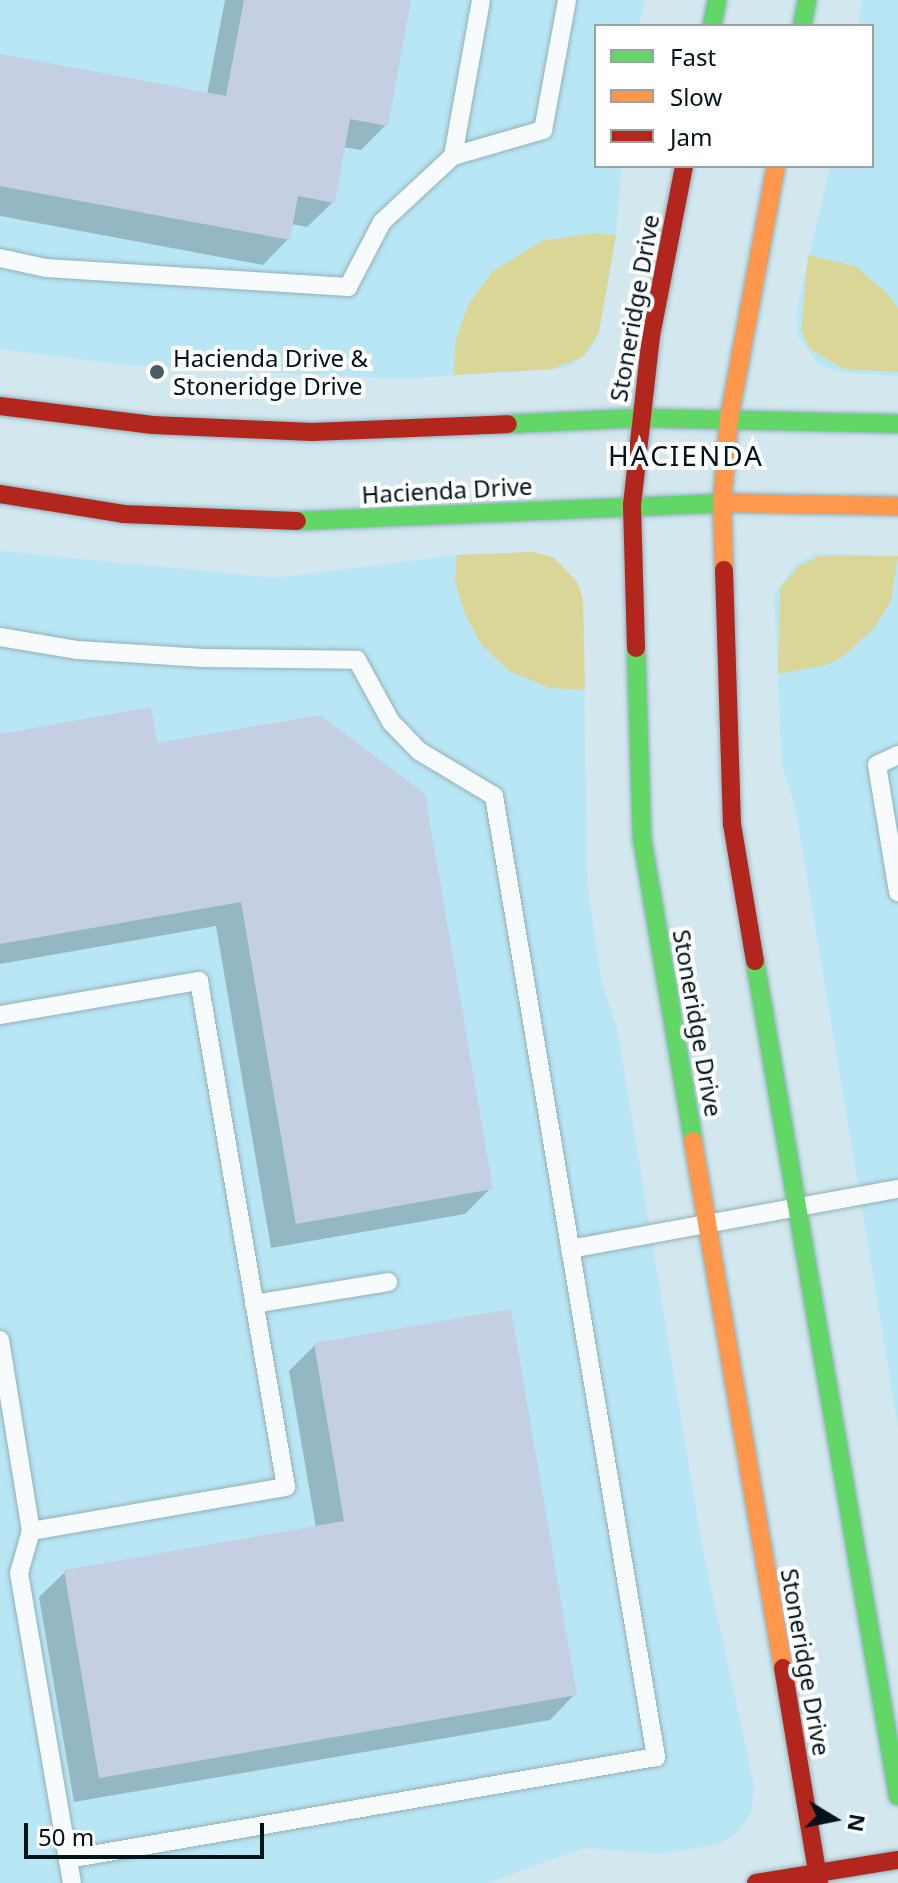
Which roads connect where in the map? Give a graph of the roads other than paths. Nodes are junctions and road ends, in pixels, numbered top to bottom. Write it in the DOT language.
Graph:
graph roads {
  1 [pos="481,0"];
  2 [pos="567,0"];
  3 [pos="717,0"];
  4 [pos="807,0"];
  5 [pos="712,24"];
  6 [pos="802,24"];
  7 [pos="453,156"];
  8 [pos="684,168"];
  9 [pos="776,168"];
  10 [pos="0,258"];
  11 [pos="0,406"];
  12 [pos="640,418"];
  13 [pos="729,419"];
  14 [pos="898,424"];
  15 [pos="0,494"];
  16 [pos="722,503"];
  17 [pos="632,505"];
  18 [pos="898,506"];
  19 [pos="0,637"];
  20 [pos="898,755"];
  21 [pos="898,892"];
  22 [pos="0,1015"];
  23 [pos="898,1189"];
  24 [pos="799,1211"];
  25 [pos="708,1227"];
  26 [pos="570,1249"];
  27 [pos="388,1282"];
  28 [pos="254,1304"];
  29 [pos="0,1340"];
  30 [pos="31,1531"];
  31 [pos="898,1796"];
  32 [pos="68,1859"];
  33 [pos="898,1860"];
  34 [pos="818,1878"];
  35 [pos="72,1883"];
  36 [pos="756,1883"];
  1 -- 7 [label="lane"];
  2 -- 7 [label="lane"];
  3 -- 5 [label="main road"];
  4 -- 6 [label="main road"];
  7 -- 10 [label="lane"];
  8 -- 12 [label="main road, Stoneridge Drive"];
  9 -- 13 [label="main road"];
  11 -- 12 [label="main road"];
  12 -- 13 [label="main road"];
  12 -- 17 [label="main road, Stoneridge Drive"];
  13 -- 14 [label="main road"];
  13 -- 16 [label="main road"];
  15 -- 17 [label="main road, Hacienda Drive"];
  16 -- 17 [label="main road, Hacienda Drive"];
  16 -- 18 [label="main road, Hacienda Drive"];
  16 -- 24 [label="main road"];
  17 -- 25 [label="main road, Stoneridge Drive"];
  19 -- 26 [label="lane"];
  20 -- 21 [label="lane"];
  22 -- 28 [label="lane"];
  23 -- 24 [label="lane"];
  24 -- 25 [label="lane"];
  24 -- 31 [label="main road"];
  25 -- 26 [label="lane"];
  25 -- 34 [label="main road, Stoneridge Drive"];
  26 -- 32 [label="lane"];
  27 -- 28 [label="lane"];
  28 -- 30 [label="lane"];
  29 -- 30 [label="lane"];
  30 -- 32 [label="lane"];
  32 -- 35 [label="lane"];
  33 -- 34 [label="main road"];
  34 -- 36 [label="main road"];
}
